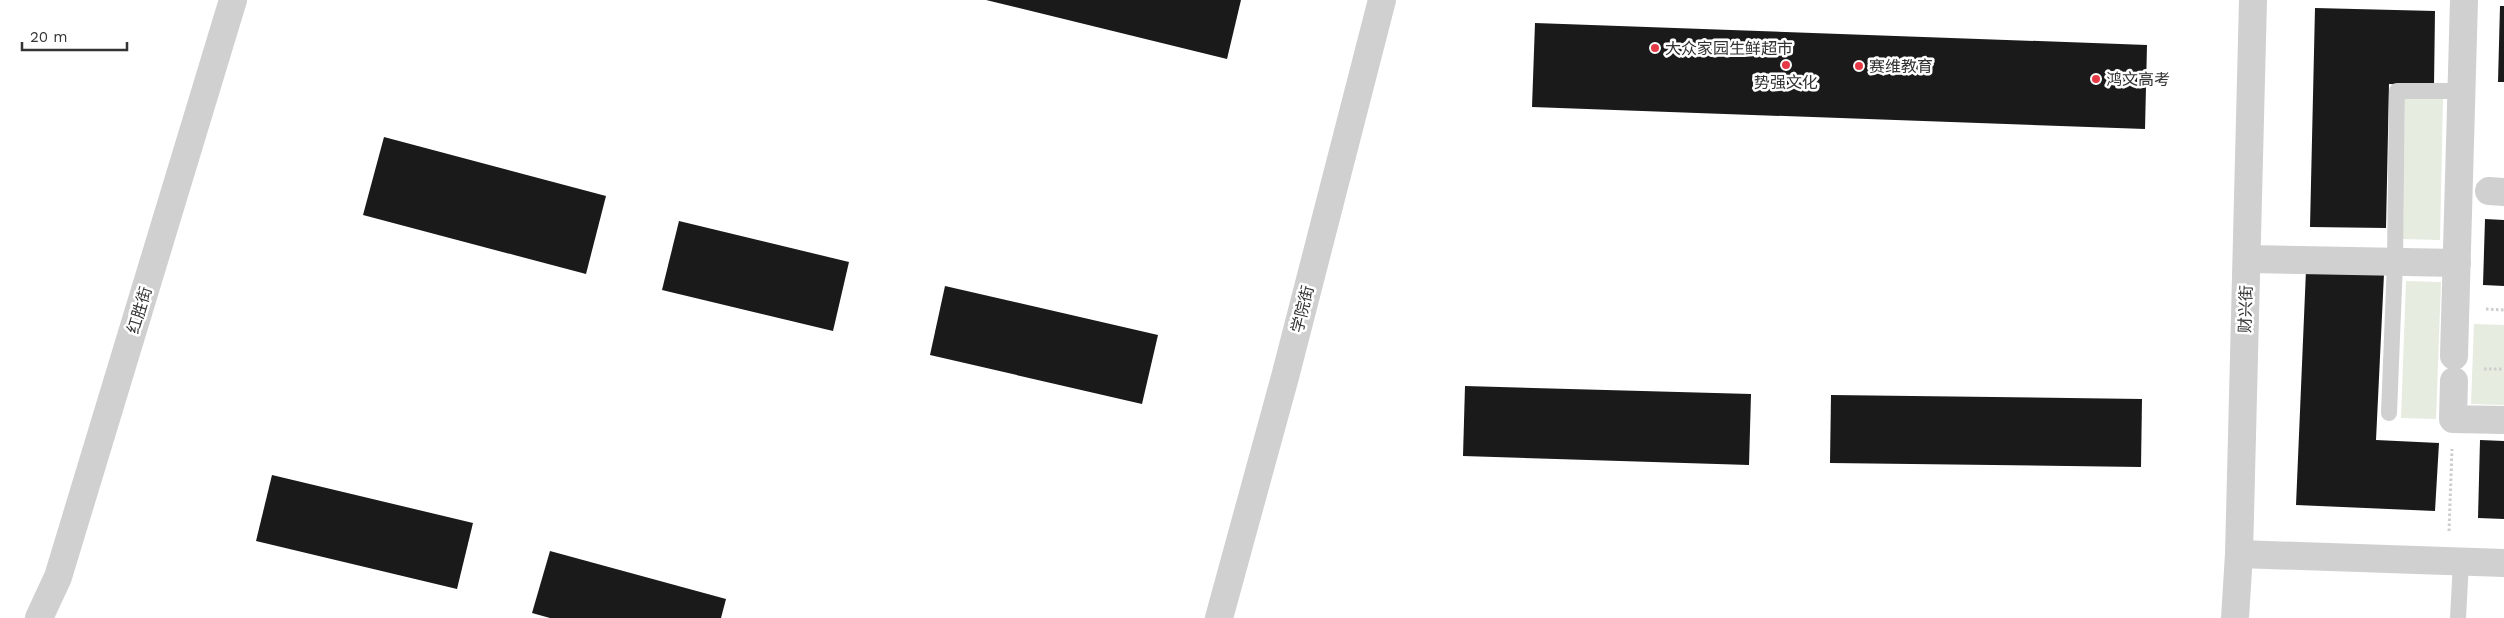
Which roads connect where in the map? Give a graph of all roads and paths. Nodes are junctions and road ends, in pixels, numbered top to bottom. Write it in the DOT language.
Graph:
graph roads {
  1 [pos="233,0"];
  2 [pos="1382,0"];
  3 [pos="2252,0"];
  4 [pos="2464,0"];
  5 [pos="2462,91"];
  6 [pos="2246,259"];
  7 [pos="2395,262"];
  8 [pos="2457,263"];
  9 [pos="2389,413"];
  10 [pos="2504,420"];
  11 [pos="2451,476"];
  12 [pos="2239,554"];
  13 [pos="2455,562"];
  14 [pos="2504,563"];
  15 [pos="39,618"];
  16 [pos="1220,618"];
  17 [pos="2235,618"];
  18 [pos="2458,618"];
  1 -- 15 [label="street, 红胜街"];
  2 -- 16 [label="street, 学院街"];
  3 -- 6 [label="street, 财兴街"];
  4 -- 5 [label="street"];
  5 -- 7 [label="lane"];
  5 -- 8 [label="street"];
  6 -- 7 [label="street"];
  6 -- 12 [label="street, 财兴街"];
  7 -- 8 [label="street"];
  7 -- 9 [label="lane"];
  8 -- 10 [label="street"];
  11 -- 13 [label="path"];
  12 -- 13 [label="street"];
  12 -- 17 [label="street, 财兴街"];
  13 -- 14 [label="street"];
  13 -- 18 [label="lane"];
}
